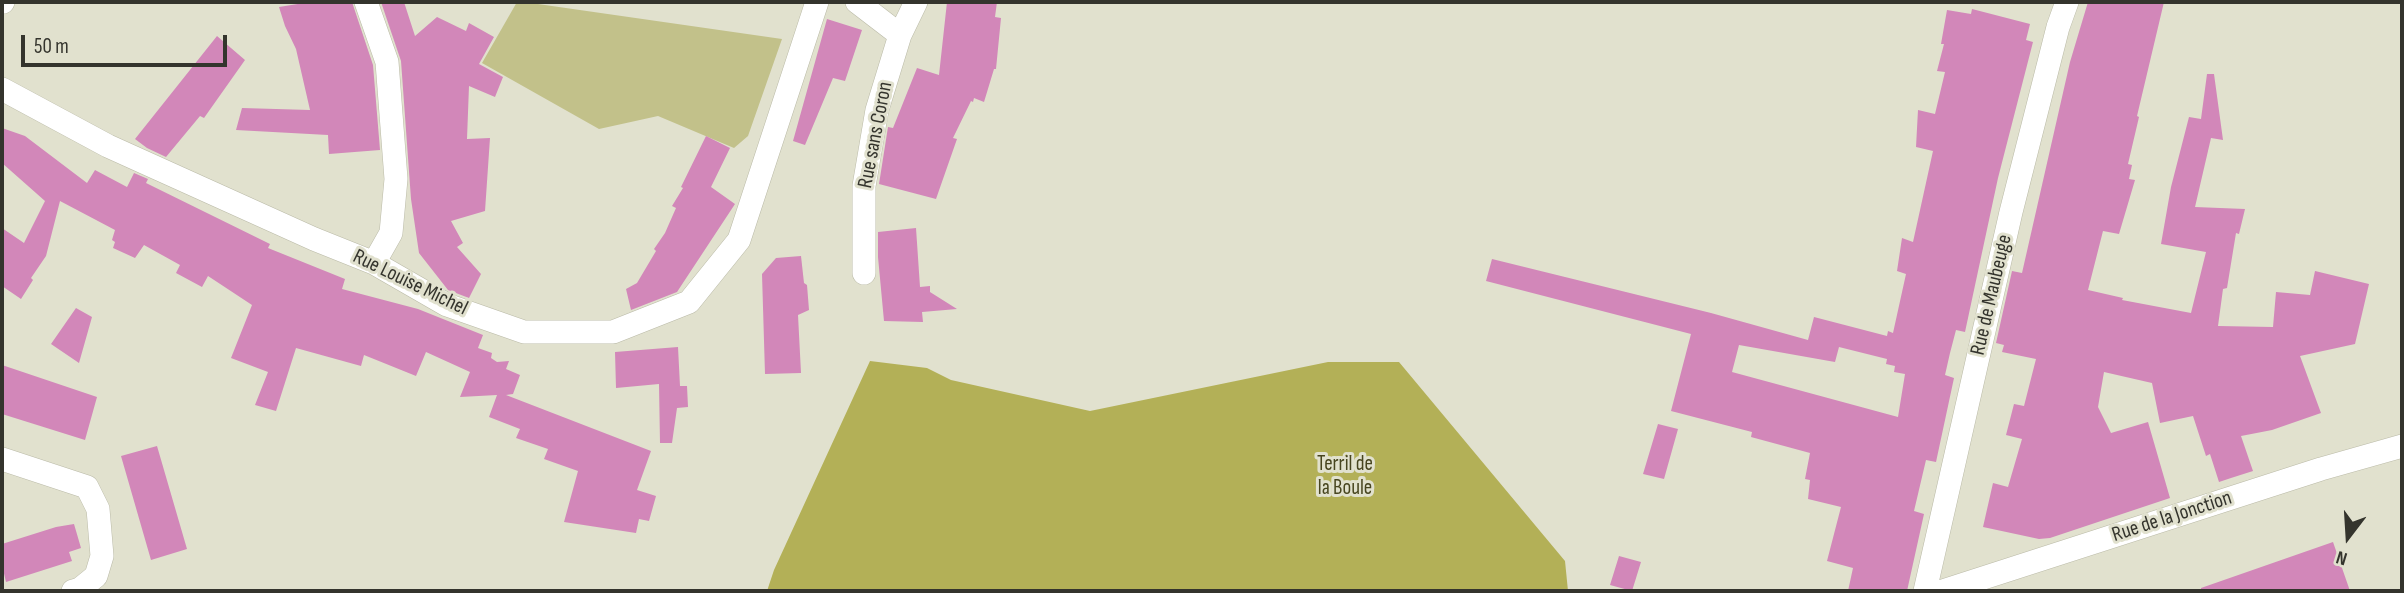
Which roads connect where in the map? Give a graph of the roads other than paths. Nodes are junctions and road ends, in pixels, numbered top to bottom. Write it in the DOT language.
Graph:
graph roads {
  1 [pos="366,2"];
  2 [pos="817,2"];
  3 [pos="857,2"];
  4 [pos="916,2"];
  5 [pos="2067,2"];
  6 [pos="900,35"];
  7 [pos="2,89"];
  8 [pos="373,263"];
  9 [pos="864,273"];
  10 [pos="2402,446"];
  11 [pos="2,459"];
  12 [pos="73,591"];
  13 [pos="1925,591"];
  14 [pos="1943,591"];
  1 -- 8 [label="street"];
  2 -- 8 [label="street, Rue Louise Michel"];
  3 -- 6 [label="street"];
  4 -- 6 [label="street, Rue sans Coron"];
  5 -- 13 [label="street, Rue de Maubeuge"];
  6 -- 9 [label="street, Rue sans Coron"];
  7 -- 8 [label="street, Rue Louise Michel"];
  10 -- 14 [label="street, Rue de la Jonction"];
  11 -- 12 [label="street"];
}
